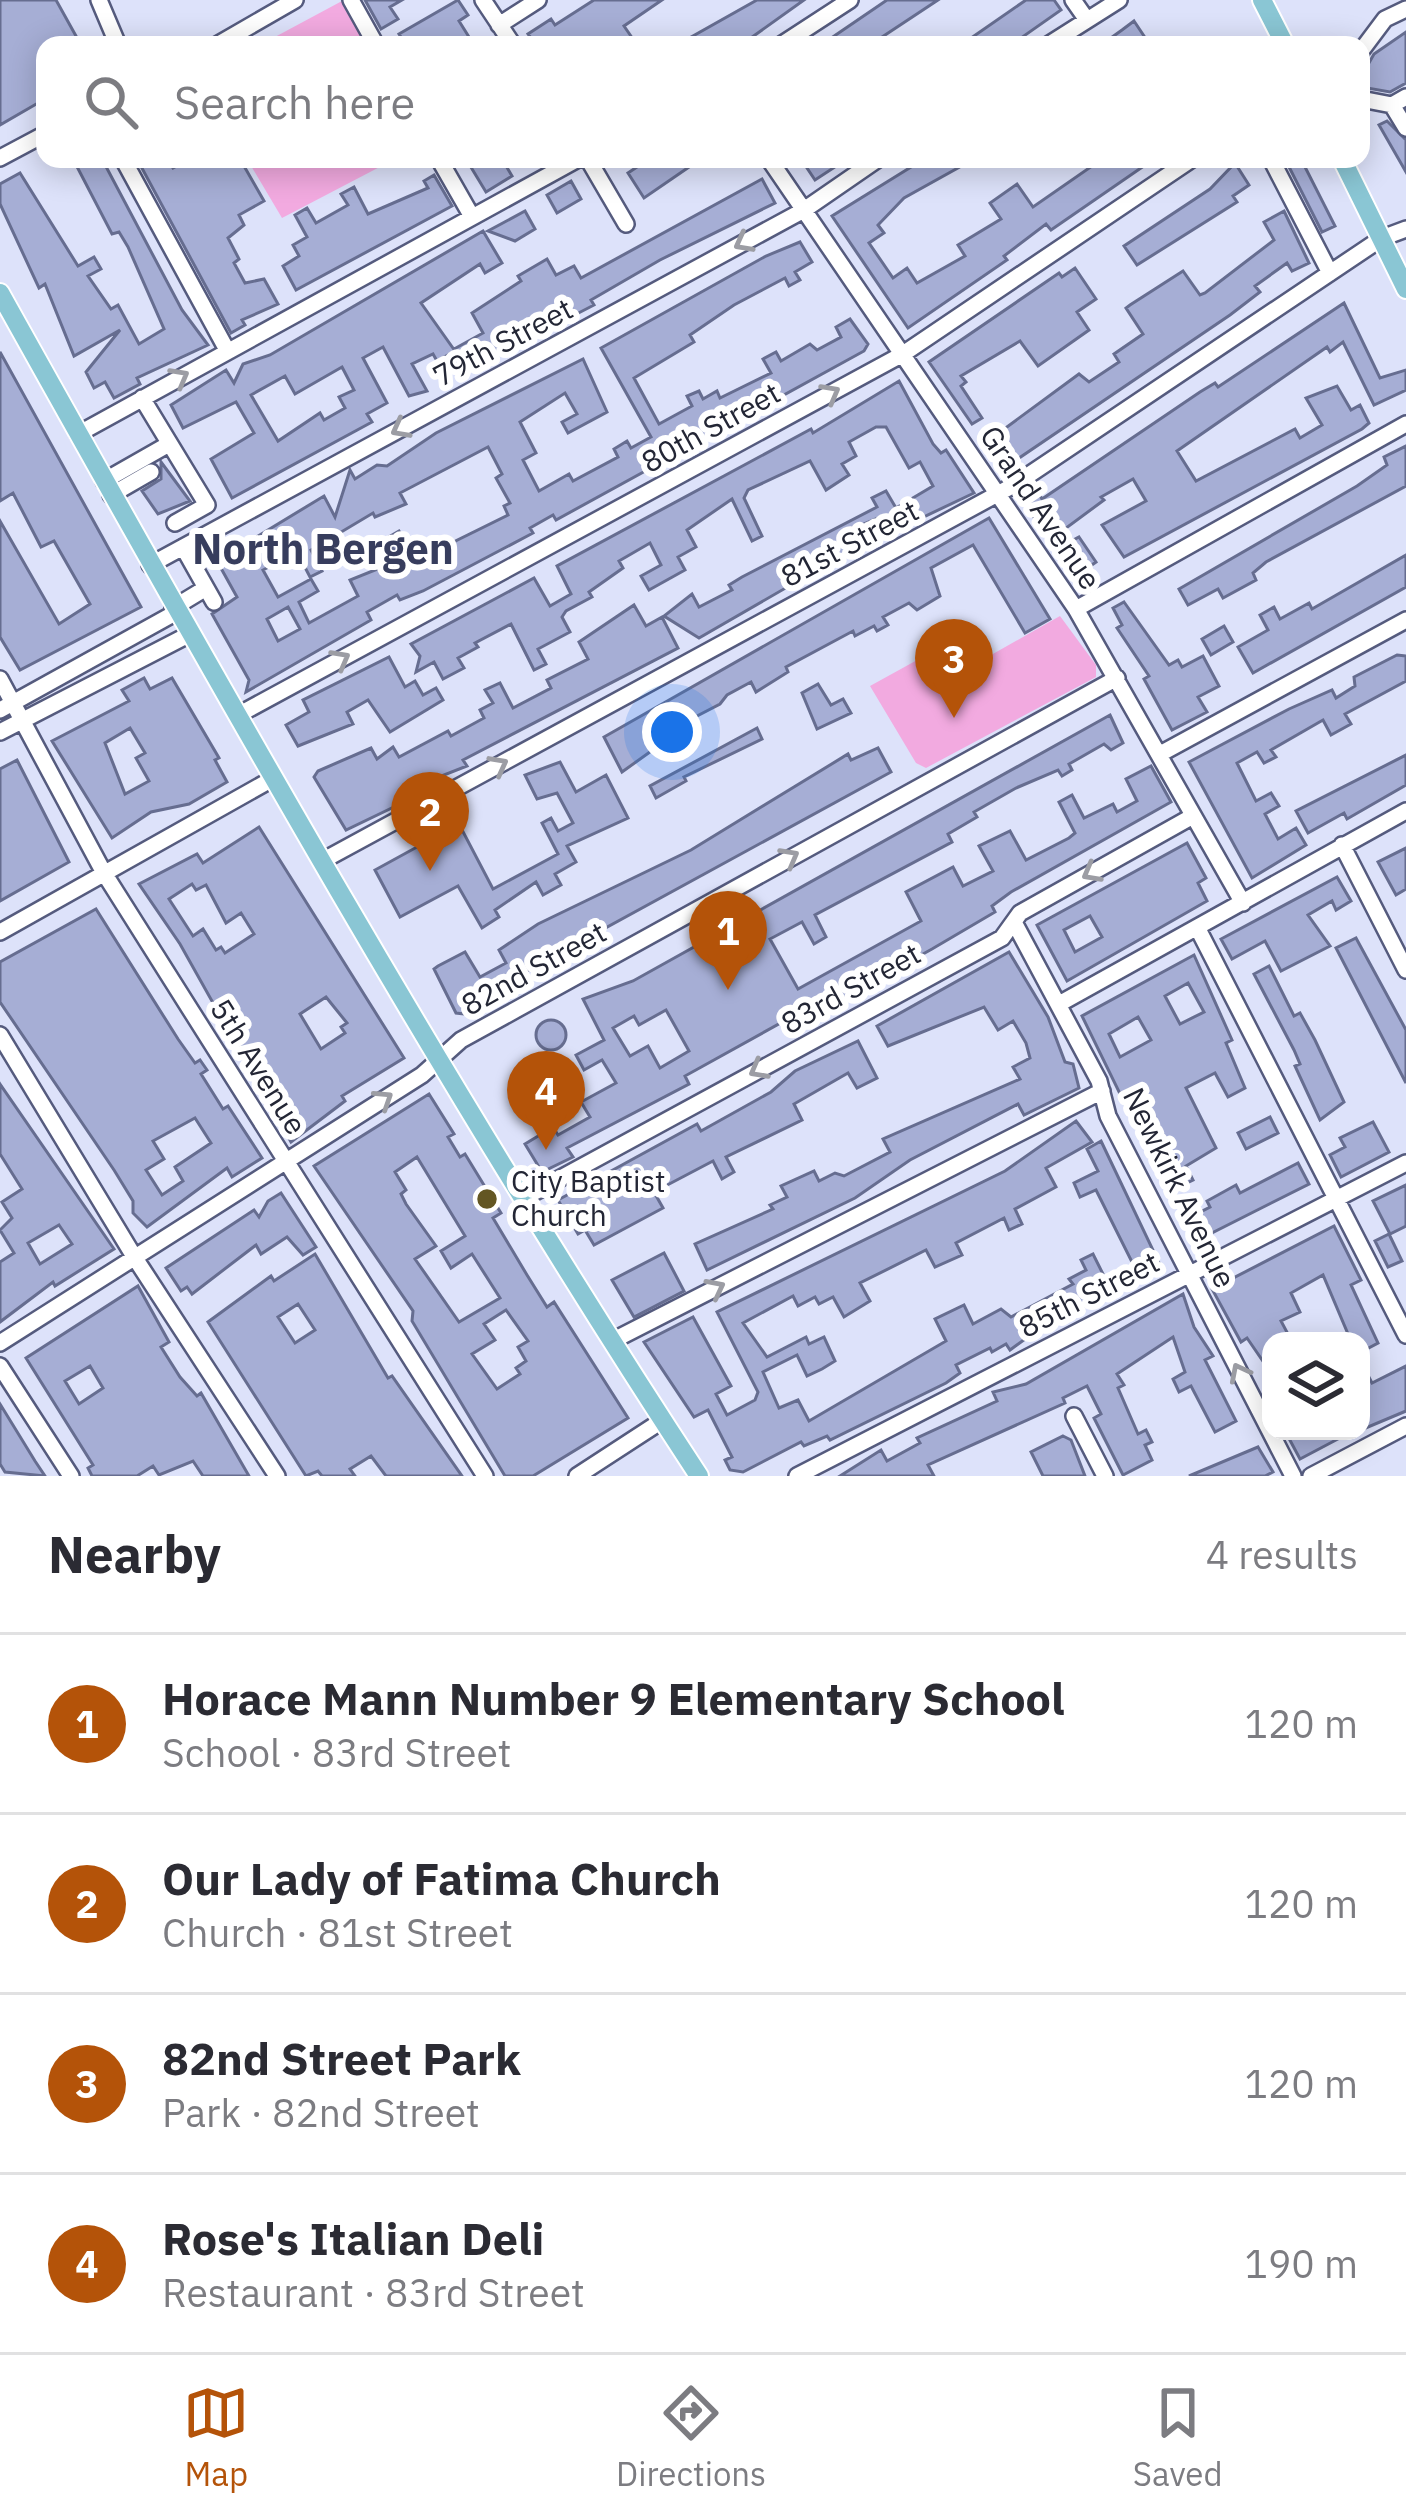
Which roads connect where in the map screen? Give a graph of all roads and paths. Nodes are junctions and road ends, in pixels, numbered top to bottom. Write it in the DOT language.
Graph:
graph roads {
  1 [pos="99,0"];
  2 [pos="295,0"];
  3 [pos="351,0"];
  4 [pos="483,0"];
  5 [pos="538,0"];
  6 [pos="850,0"];
  7 [pos="1073,0"];
  8 [pos="1119,0"];
  9 [pos="1262,0"];
  10 [pos="276,5"];
  11 [pos="1406,9"];
  12 [pos="1087,20"];
  13 [pos="500,25"];
  14 [pos="114,36"];
  15 [pos="230,36"];
  16 [pos="371,36"];
  17 [pos="507,36"];
  18 [pos="795,36"];
  19 [pos="1062,36"];
  20 [pos="1280,36"];
  21 [pos="1370,39"];
  22 [pos="1399,101"];
  23 [pos="1406,128"];
  24 [pos="36,139"];
  25 [pos="0,158"];
  26 [pos="128,168"];
  27 [pos="444,168"];
  28 [pos="561,168"];
  29 [pos="593,168"];
  30 [pos="775,168"];
  31 [pos="865,168"];
  32 [pos="1179,168"];
  33 [pos="1276,168"];
  34 [pos="1347,168"];
  35 [pos="804,210"];
  36 [pos="471,215"];
  37 [pos="626,224"];
  38 [pos="1406,229"];
  39 [pos="1382,238"];
  40 [pos="1330,273"];
  41 [pos="1406,289"];
  42 [pos="0,293"];
  43 [pos="227,350"];
  44 [pos="903,354"];
  45 [pos="142,398"];
  46 [pos="1406,424"];
  47 [pos="78,434"];
  48 [pos="165,459"];
  49 [pos="108,488"];
  50 [pos="998,494"];
  51 [pos="175,524"];
  52 [pos="183,548"];
  53 [pos="150,566"];
  54 [pos="1076,609"];
  55 [pos="174,610"];
  56 [pos="1406,620"];
  57 [pos="188,635"];
  58 [pos="1117,678"];
  59 [pos="0,679"];
  60 [pos="6,707"];
  61 [pos="238,715"];
  62 [pos="21,720"];
  63 [pos="0,732"];
  64 [pos="1160,754"];
  65 [pos="274,778"];
  66 [pos="1406,811"];
  67 [pos="1193,816"];
  68 [pos="1342,845"];
  69 [pos="322,861"];
  70 [pos="104,873"];
  71 [pos="1243,902"];
  72 [pos="1015,924"];
  73 [pos="1198,928"];
  74 [pos="0,932"];
  75 [pos="1406,970"];
  76 [pos="1059,1004"];
  77 [pos="0,1035"];
  78 [pos="441,1058"];
  79 [pos="1102,1091"];
  80 [pos="286,1162"];
  81 [pos="1406,1163"];
  82 [pos="524,1198"];
  83 [pos="1336,1198"];
  84 [pos="134,1258"];
  85 [pos="1189,1274"];
  86 [pos="1406,1335"];
  87 [pos="612,1341"];
  88 [pos="0,1343"];
  89 [pos="0,1366"];
  90 [pos="1073,1415"];
  91 [pos="663,1420"];
  92 [pos="1406,1426"];
  93 [pos="71,1476"];
  94 [pos="277,1476"];
  95 [pos="484,1476"];
  96 [pos="577,1476"];
  97 [pos="700,1476"];
  98 [pos="797,1476"];
  99 [pos="1105,1476"];
  100 [pos="1293,1476"];
  101 [pos="1311,1476"];
  1 -- 14 [label="street"];
  2 -- 10 [label="street"];
  3 -- 16 [label="street"];
  4 -- 13 [label="street"];
  5 -- 13 [label="street"];
  6 -- 18 [label="street"];
  7 -- 12 [label="street"];
  8 -- 12 [label="street"];
  9 -- 20 [label="main road"];
  10 -- 15 [label="street"];
  11 -- 21 [label="street"];
  12 -- 19 [label="street"];
  13 -- 17 [label="street"];
  22 -- 23 [label="street"];
  24 -- 25 [label="street"];
  26 -- 43 [label="street"];
  27 -- 36 [label="street"];
  28 -- 36 [label="street"];
  29 -- 37 [label="street"];
  30 -- 35 [label="street, Grand Avenue"];
  31 -- 35 [label="street, 79th Street"];
  32 -- 44 [label="street, 80th Street"];
  33 -- 40 [label="street"];
  34 -- 39 [label="main road"];
  35 -- 44 [label="street, Grand Avenue"];
  35 -- 52 [label="street, 79th Street, one-way"];
  36 -- 43 [label="street"];
  38 -- 39 [label="street, 81st Street"];
  39 -- 40 [label="street, 81st Street"];
  39 -- 41 [label="main road"];
  40 -- 50 [label="street, 81st Street"];
  42 -- 47 [label="main road"];
  45 -- 43 [label="street, one-way"];
  44 -- 50 [label="street, Grand Avenue"];
  61 -- 44 [label="street, 80th Street, one-way"];
  45 -- 47 [label="street"];
  45 -- 48 [label="street"];
  46 -- 54 [label="street"];
  47 -- 49 [label="main road"];
  48 -- 49 [label="street"];
  48 -- 49 [label="street"];
  48 -- 51 [label="street"];
  49 -- 53 [label="main road"];
  50 -- 54 [label="street, Grand Avenue"];
  69 -- 50 [label="street, 81st Street, one-way"];
  52 -- 53 [label="street, 79th Street"];
  52 -- 55 [label="street"];
  53 -- 55 [label="main road"];
  54 -- 58 [label="street, Grand Avenue"];
  55 -- 57 [label="main road"];
  55 -- 60 [label="street"];
  56 -- 64 [label="street"];
  57 -- 61 [label="main road"];
  57 -- 62 [label="street"];
  58 -- 64 [label="street, Grand Avenue"];
  78 -- 58 [label="street, 82nd Street, one-way"];
  59 -- 60 [label="street, 5th Avenue"];
  60 -- 62 [label="street, 5th Avenue"];
  61 -- 65 [label="main road"];
  62 -- 63 [label="street"];
  62 -- 70 [label="street, 5th Avenue"];
  64 -- 67 [label="street, Grand Avenue"];
  65 -- 69 [label="main road"];
  65 -- 70 [label="street"];
  66 -- 68 [label="street"];
  67 -- 71 [label="street, Grand Avenue"];
  67 -- 72 [label="street, 83rd Street, one-way"];
  68 -- 71 [label="street"];
  68 -- 75 [label="street"];
  69 -- 78 [label="main road"];
  70 -- 74 [label="street"];
  70 -- 80 [label="street, 5th Avenue"];
  71 -- 73 [label="street"];
  72 -- 76 [label="street, Newkirk Avenue"];
  72 -- 82 [label="street, 83rd Street, one-way"];
  73 -- 76 [label="street"];
  73 -- 83 [label="street"];
  76 -- 79 [label="street, Newkirk Avenue"];
  77 -- 84 [label="street"];
  80 -- 78 [label="street, 82nd Street, one-way"];
  78 -- 82 [label="main road"];
  79 -- 85 [label="street, Newkirk Avenue"];
  87 -- 79 [label="street, one-way"];
  80 -- 84 [label="street, 82nd Street"];
  80 -- 95 [label="street, 5th Avenue"];
  81 -- 83 [label="street, 85th Street"];
  82 -- 87 [label="main road"];
  83 -- 85 [label="street, 85th Street"];
  83 -- 86 [label="street"];
  84 -- 88 [label="street, 82nd Street"];
  84 -- 94 [label="street"];
  85 -- 98 [label="street, 85th Street"];
  100 -- 85 [label="street, Newkirk Avenue, one-way"];
  87 -- 91 [label="main road"];
  89 -- 93 [label="street"];
  90 -- 99 [label="street"];
  91 -- 96 [label="street"];
  91 -- 97 [label="main road"];
  92 -- 101 [label="street"];
}
